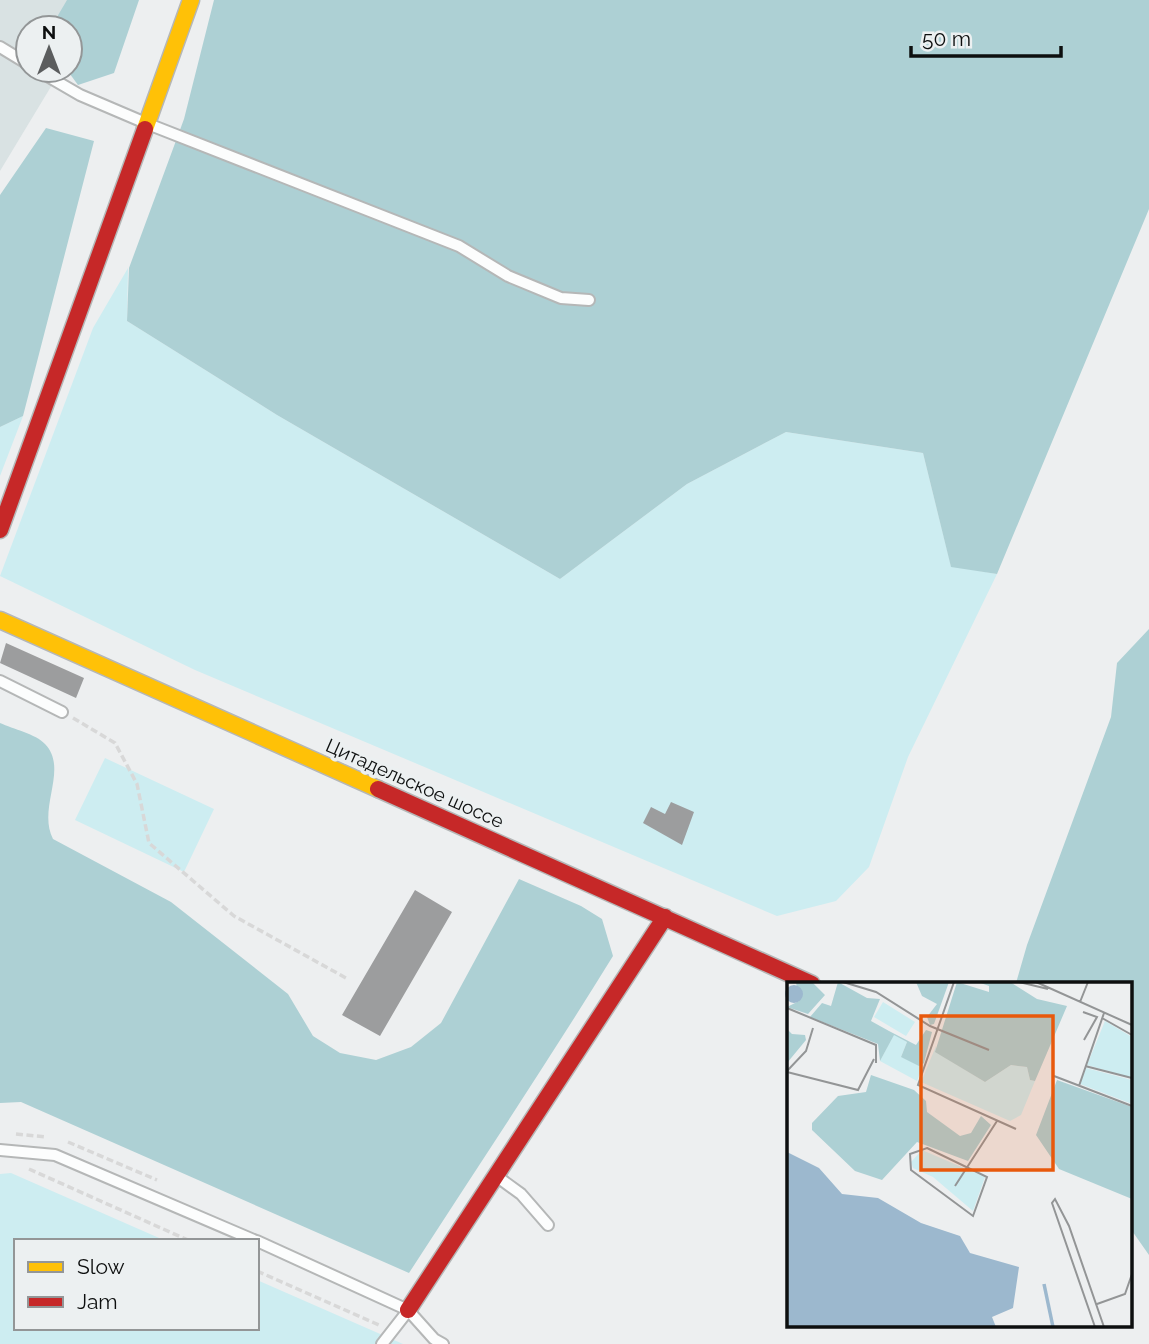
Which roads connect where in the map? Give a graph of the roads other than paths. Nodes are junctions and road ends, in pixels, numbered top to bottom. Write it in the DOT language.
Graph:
graph roads {
  1 [pos="191,0"];
  2 [pos="61,84"];
  3 [pos="148,124"];
  4 [pos="589,300"];
  5 [pos="0,530"];
  6 [pos="0,620"];
  7 [pos="0,681"];
  8 [pos="62,712"];
  9 [pos="665,917"];
  10 [pos="808,982"];
  11 [pos="0,1150"];
  12 [pos="494,1175"];
  13 [pos="548,1225"];
  14 [pos="251,1239"];
  15 [pos="259,1242"];
  16 [pos="408,1310"];
  17 [pos="382,1344"];
  18 [pos="443,1344"];
  1 -- 3 [label="street"];
  2 -- 3 [label="lane"];
  3 -- 4 [label="lane"];
  3 -- 5 [label="street"];
  6 -- 9 [label="street, Цитадельское шоссе"];
  7 -- 8 [label="lane"];
  9 -- 10 [label="street, Цитадельское шоссе"];
  9 -- 12 [label="street"];
  11 -- 14 [label="lane"];
  12 -- 13 [label="lane"];
  12 -- 16 [label="street"];
  15 -- 16 [label="lane"];
  16 -- 17 [label="lane"];
  16 -- 18 [label="lane"];
}
